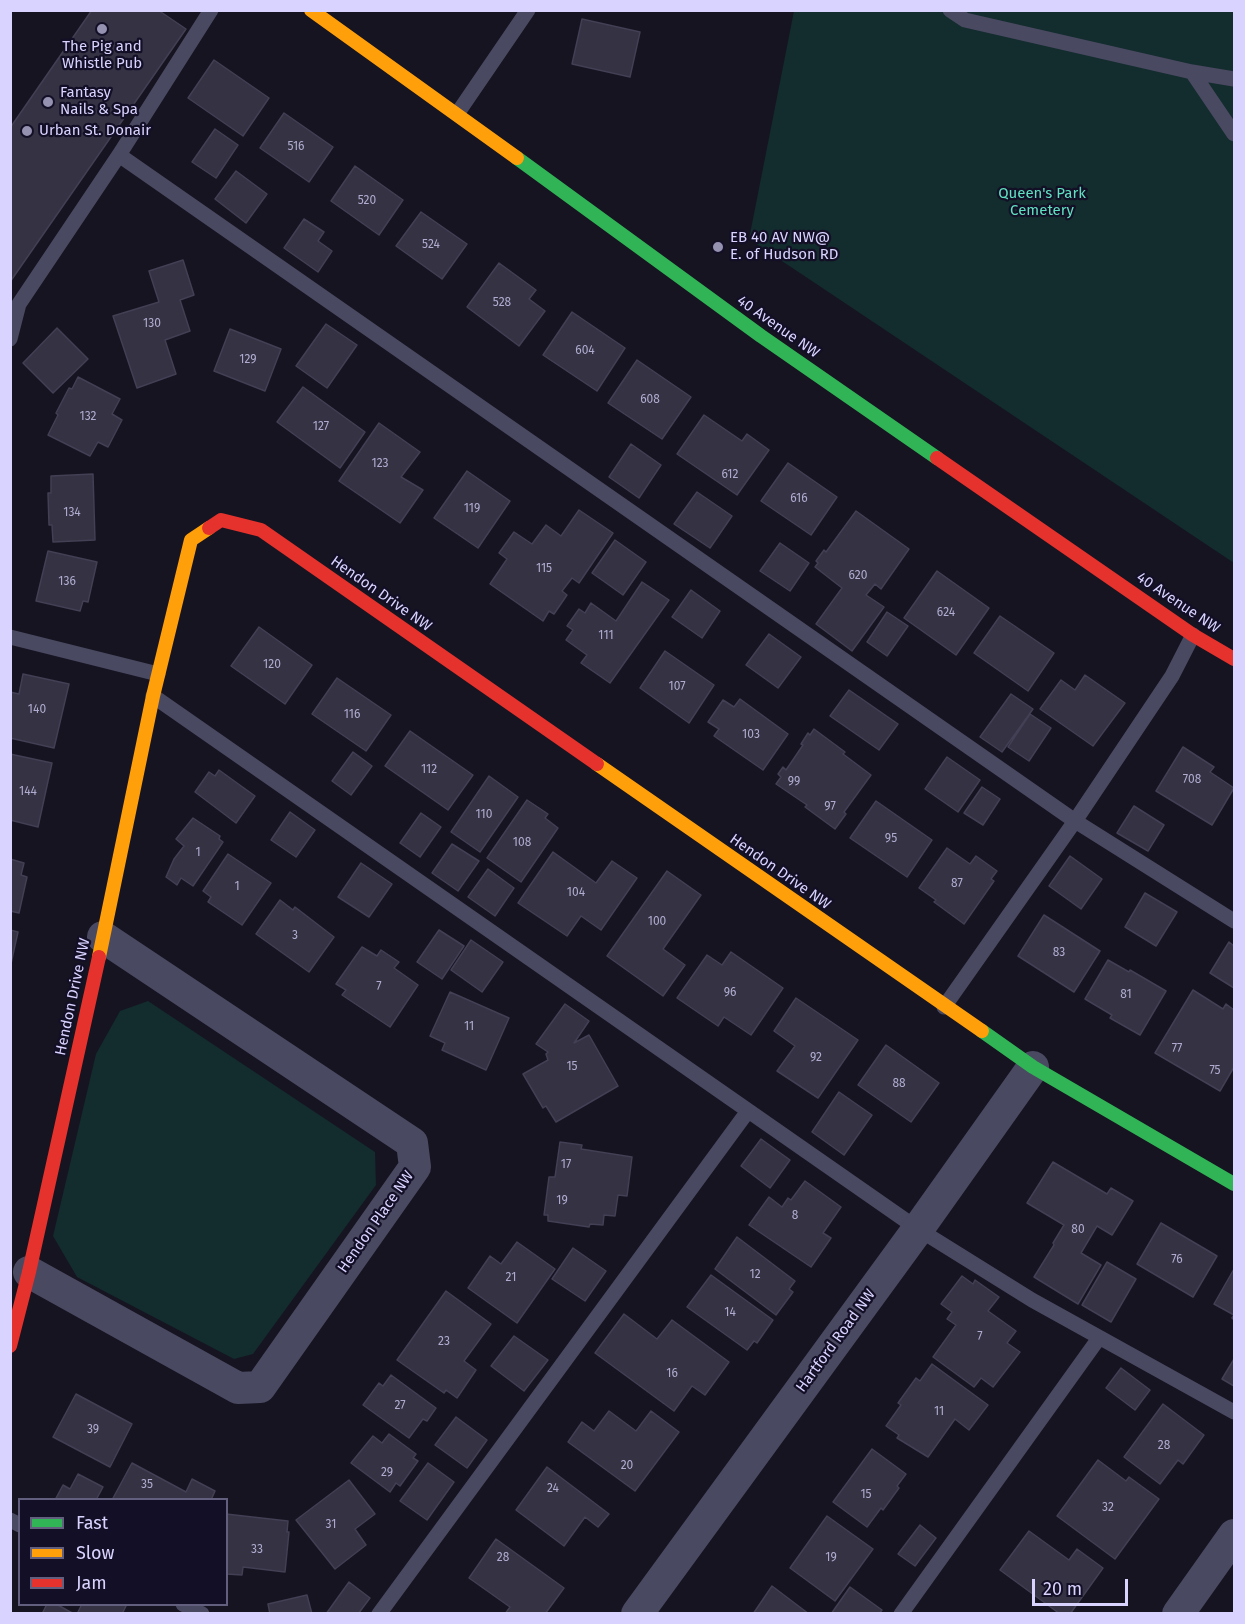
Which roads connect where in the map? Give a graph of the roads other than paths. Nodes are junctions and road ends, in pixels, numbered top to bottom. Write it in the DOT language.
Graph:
graph roads {
  1 [pos="211,10"];
  2 [pos="311,10"];
  3 [pos="528,10"];
  4 [pos="950,10"];
  5 [pos="1192,72"];
  6 [pos="1234,79"];
  7 [pos="457,114"];
  8 [pos="1234,134"];
  9 [pos="119,154"];
  10 [pos="10,339"];
  11 [pos="1193,635"];
  12 [pos="10,637"];
  13 [pos="1234,659"];
  14 [pos="158,674"];
  15 [pos="153,696"];
  16 [pos="1075,821"];
  17 [pos="1234,921"];
  18 [pos="104,937"];
  19 [pos="944,1007"];
  20 [pos="1033,1067"];
  21 [pos="748,1111"];
  22 [pos="1234,1184"];
  23 [pos="918,1229"];
  24 [pos="29,1272"];
  25 [pos="1099,1338"];
  26 [pos="10,1346"];
  27 [pos="1234,1412"];
  28 [pos="1234,1535"];
  29 [pos="185,1606"];
  30 [pos="202,1614"];
  31 [pos="379,1614"];
  32 [pos="638,1614"];
  33 [pos="901,1614"];
  34 [pos="1178,1614"];
  1 -- 9 [label="lane"];
  2 -- 7 [label="street, 40 Avenue NW"];
  3 -- 7 [label="lane"];
  4 -- 5 [label="lane"];
  5 -- 6 [label="lane"];
  5 -- 8 [label="lane"];
  7 -- 11 [label="street, 40 Avenue NW"];
  9 -- 10 [label="lane"];
  9 -- 16 [label="lane"];
  11 -- 13 [label="street, 40 Avenue NW"];
  11 -- 16 [label="lane"];
  12 -- 14 [label="lane"];
  14 -- 15 [label="street, Hendon Drive NW"];
  14 -- 19 [label="street, Hendon Drive NW"];
  15 -- 18 [label="street, Hendon Drive NW"];
  15 -- 21 [label="lane"];
  16 -- 17 [label="lane"];
  16 -- 19 [label="lane"];
  18 -- 24 [label="street, Hendon Drive NW"];
  18 -- 24 [label="street, Hendon Place NW"];
  19 -- 20 [label="street, Hendon Drive NW"];
  20 -- 22 [label="street, Hendon Drive NW"];
  20 -- 23 [label="street, Hartford Road NW"];
  21 -- 23 [label="lane"];
  21 -- 31 [label="lane"];
  23 -- 25 [label="lane"];
  23 -- 32 [label="street, Hartford Road NW"];
  24 -- 26 [label="street, Hendon Drive NW"];
  25 -- 27 [label="lane"];
  25 -- 33 [label="lane"];
  28 -- 34 [label="street"];
  29 -- 30 [label="lane"];
}
